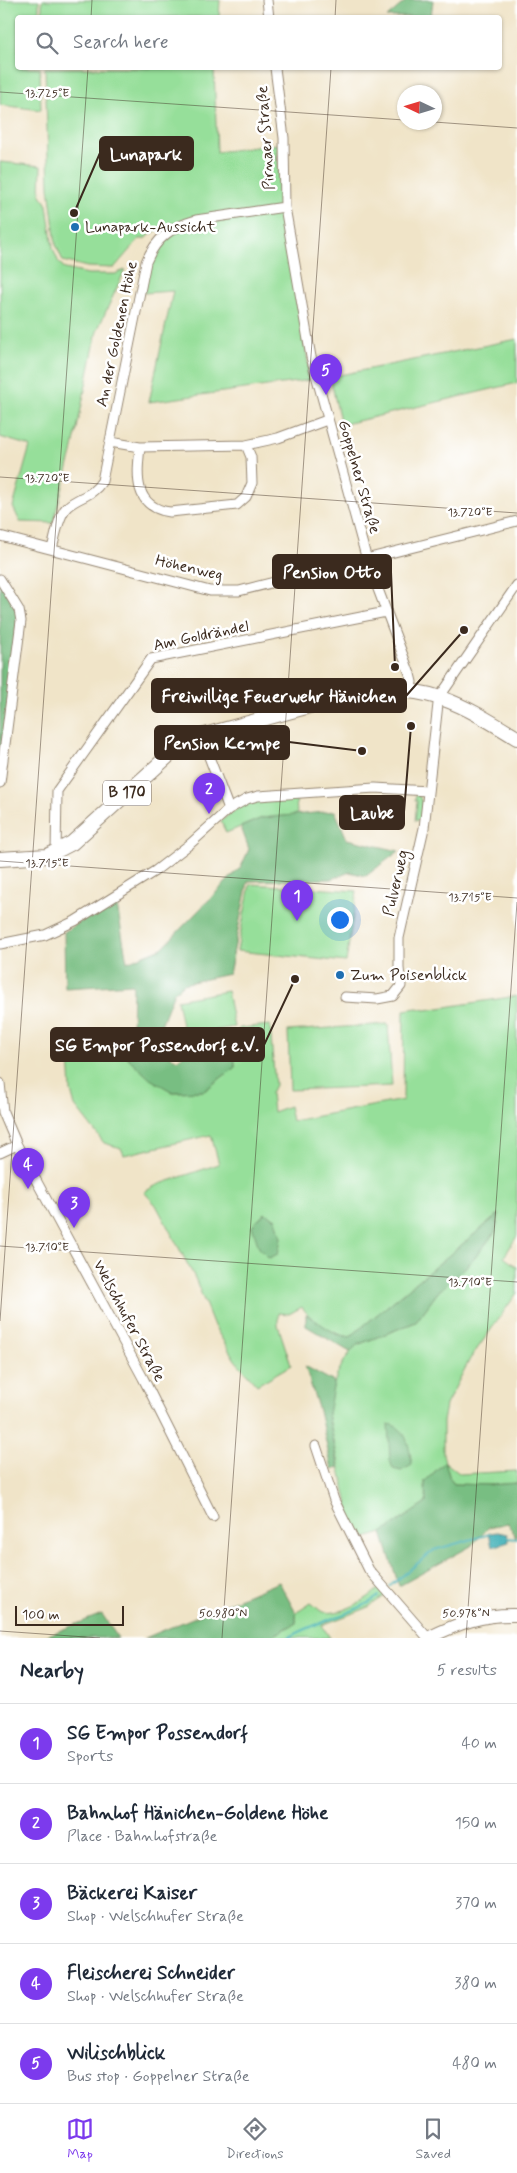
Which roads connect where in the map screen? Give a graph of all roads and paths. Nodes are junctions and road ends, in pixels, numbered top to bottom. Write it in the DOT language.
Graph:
graph roads {
  1 [pos="267,0"];
  2 [pos="269,15"];
  3 [pos="275,70"];
  4 [pos="285,207"];
  5 [pos="327,420"];
  6 [pos="110,442"];
  7 [pos="246,445"];
  8 [pos="140,447"];
  9 [pos="517,521"];
  10 [pos="0,536"];
  11 [pos="52,548"];
  12 [pos="367,560"];
  13 [pos="0,579"];
  14 [pos="517,585"];
  15 [pos="386,612"];
  16 [pos="410,691"];
  17 [pos="441,697"];
  18 [pos="201,736"];
  19 [pos="517,738"];
  20 [pos="0,783"];
  21 [pos="428,791"];
  22 [pos="229,809"];
  23 [pos="56,853"];
  24 [pos="0,859"];
  25 [pos="0,944"];
  26 [pos="345,997"];
  27 [pos="0,1083"];
  28 [pos="17,1145"];
  29 [pos="0,1153"];
  30 [pos="316,1446"];
  31 [pos="213,1517"];
  32 [pos="517,1615"];
  33 [pos="428,1638"];
  1 -- 2 [label="street"];
  3 -- 4 [label="street, Pirnaer Straße"];
  4 -- 5 [label="street, Goppelner Straße"];
  4 -- 6 [label="street, An der Goldenen Höhe"];
  5 -- 7 [label="street"];
  5 -- 12 [label="street, Goppelner Straße"];
  6 -- 8 [label="street"];
  6 -- 11 [label="street, An der Goldenen Höhe"];
  7 -- 8 [label="street"];
  7 -- 8 [label="street"];
  9 -- 12 [label="street, Höhenweg"];
  10 -- 11 [label="street, Höhenweg"];
  11 -- 12 [label="street, Höhenweg"];
  12 -- 15 [label="street, Goppelner Straße"];
  13 -- 20 [label="street"];
  14 -- 17 [label="street, Pulverweg"];
  15 -- 16 [label="street, Goppelner Straße"];
  15 -- 23 [label="street, Am Goldrändel"];
  16 -- 17 [label="main road, B 170"];
  16 -- 18 [label="main road, B 170"];
  17 -- 19 [label="main road, B 170"];
  17 -- 21 [label="street, Pulverweg"];
  18 -- 22 [label="street"];
  18 -- 23 [label="main road, B 170"];
  21 -- 22 [label="street"];
  21 -- 26 [label="street, Pulverweg"];
  22 -- 25 [label="street"];
  23 -- 24 [label="main road, B 170"];
  27 -- 28 [label="street, Welschhufer Straße"];
  28 -- 29 [label="street"];
  28 -- 31 [label="street, Welschhufer Straße"];
  30 -- 33 [label="street"];
  32 -- 33 [label="main road"];
}
